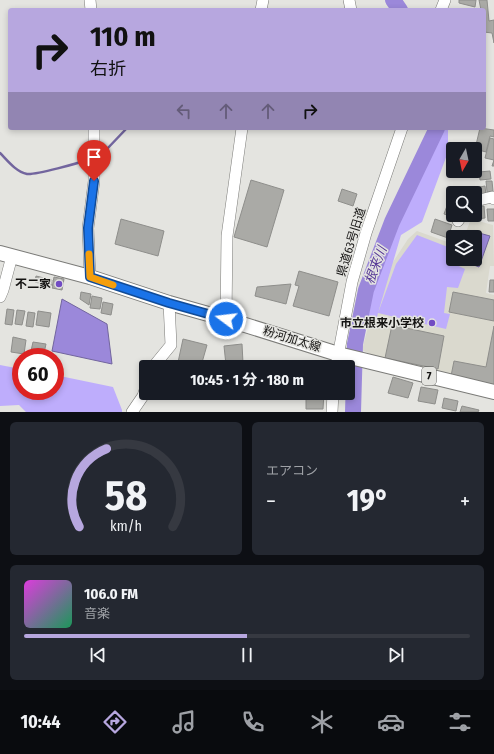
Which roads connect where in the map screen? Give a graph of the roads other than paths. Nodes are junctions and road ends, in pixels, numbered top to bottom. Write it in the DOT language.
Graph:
graph roads {
  1 [pos="94,130"];
  2 [pos="242,130"];
  3 [pos="401,130"];
  4 [pos="494,199"];
  5 [pos="482,200"];
  6 [pos="6,255"];
  7 [pos="90,277"];
  8 [pos="0,297"];
  9 [pos="169,303"];
  10 [pos="226,319"];
  11 [pos="341,359"];
  12 [pos="159,360"];
  13 [pos="494,392"];
  14 [pos="140,400"];
  15 [pos="333,400"];
  16 [pos="132,412"];
  17 [pos="332,412"];
  1 -- 7 [label="street"];
  2 -- 10 [label="street"];
  3 -- 11 [label="street, 県道63号旧道"];
  4 -- 5 [label="street"];
  6 -- 7 [label="main road, 粉河加太線 / 7"];
  6 -- 8 [label="street"];
  7 -- 9 [label="main road, 粉河加太線 / 7"];
  9 -- 10 [label="main road, 粉河加太線 / 7"];
  9 -- 12 [label="street"];
  10 -- 11 [label="main road, 粉河加太線 / 7"];
  11 -- 13 [label="main road, 粉河加太線 / 7"];
  14 -- 16 [label="street"];
  15 -- 17 [label="street"];
}
